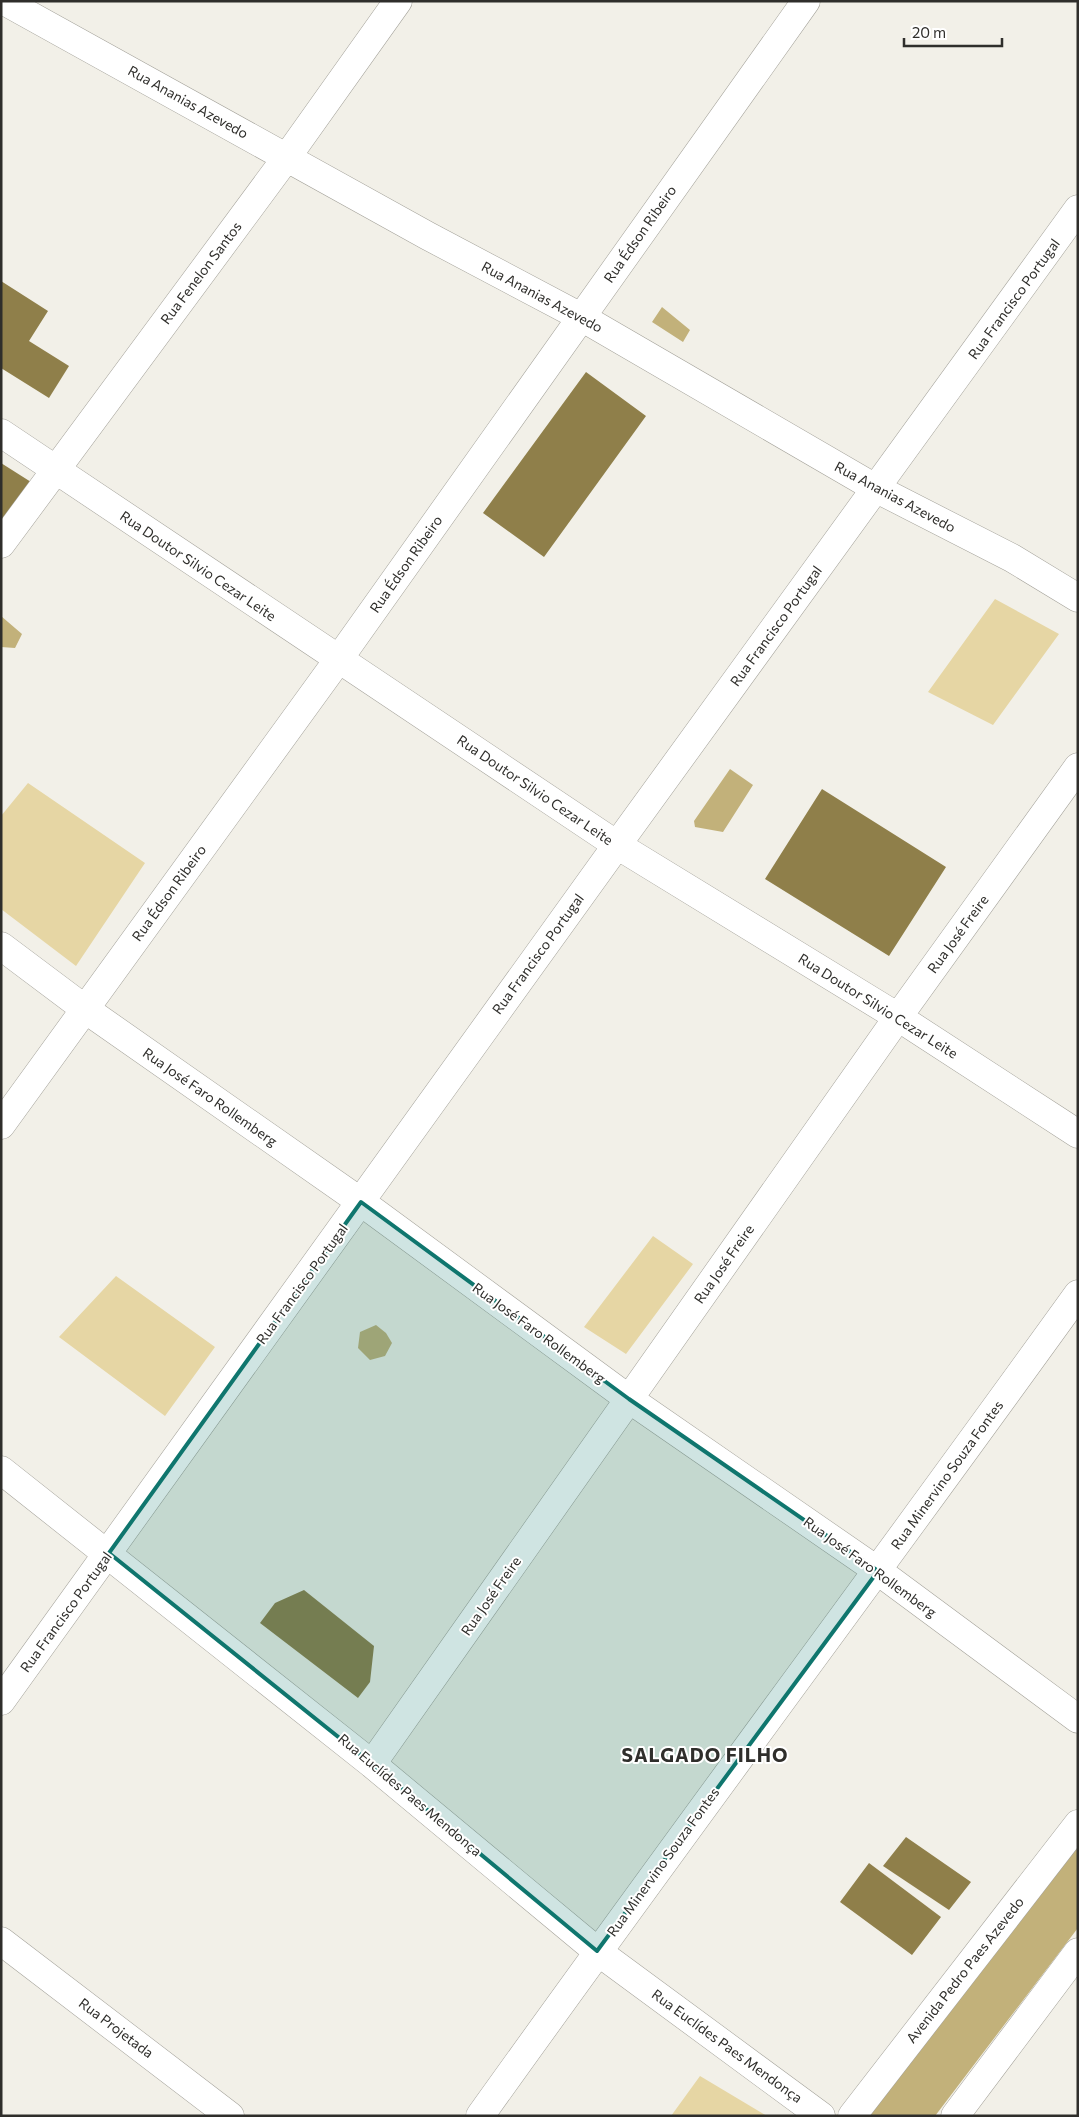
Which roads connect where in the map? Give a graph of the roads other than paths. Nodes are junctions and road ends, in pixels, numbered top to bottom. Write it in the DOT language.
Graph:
graph roads {
  1 [pos="4,1"];
  2 [pos="398,1"];
  3 [pos="806,1"];
  4 [pos="287,157"];
  5 [pos="1078,209"];
  6 [pos="581,317"];
  7 [pos="1,434"];
  8 [pos="56,470"];
  9 [pos="877,489"];
  10 [pos="1,544"];
  11 [pos="1078,598"];
  12 [pos="338,660"];
  13 [pos="1078,767"];
  14 [pos="616,845"];
  15 [pos="1,946"];
  16 [pos="85,1009"];
  17 [pos="898,1017"];
  18 [pos="1,1125"];
  19 [pos="1078,1134"];
  20 [pos="361,1202"];
  21 [pos="1078,1294"];
  22 [pos="629,1399"];
  23 [pos="1,1470"];
  24 [pos="108,1553"];
  25 [pos="878,1571"];
  26 [pos="1,1701"];
  27 [pos="1078,1720"];
  28 [pos="372,1764"];
  29 [pos="1078,1824"];
  30 [pos="1,1941"];
  31 [pos="597,1951"];
  32 [pos="1078,1952"];
  33 [pos="230,2116"];
  34 [pos="480,2116"];
  35 [pos="821,2116"];
  36 [pos="852,2116"];
  37 [pos="955,2116"];
  1 -- 4 [label="street, Rua Ananias Azevedo"];
  2 -- 4 [label="street, Rua Fenelon Santos"];
  3 -- 6 [label="street, Rua Édson Ribeiro"];
  4 -- 6 [label="street, Rua Ananias Azevedo"];
  4 -- 8 [label="street, Rua Fenelon Santos"];
  5 -- 9 [label="street, Rua Francisco Portugal"];
  6 -- 9 [label="street, Rua Ananias Azevedo"];
  6 -- 12 [label="street, Rua Édson Ribeiro"];
  7 -- 8 [label="street, Rua Doutor Silvio Cezar Leite"];
  8 -- 10 [label="street, Rua Fenelon Santos"];
  8 -- 12 [label="street, Rua Doutor Silvio Cezar Leite"];
  9 -- 11 [label="street, Rua Ananias Azevedo"];
  9 -- 14 [label="street, Rua Francisco Portugal"];
  12 -- 14 [label="street, Rua Doutor Silvio Cezar Leite"];
  12 -- 16 [label="street, Rua Édson Ribeiro"];
  13 -- 17 [label="street, Rua José Freire"];
  14 -- 17 [label="street, Rua Doutor Silvio Cezar Leite"];
  14 -- 20 [label="street, Rua Francisco Portugal"];
  15 -- 16 [label="street, Rua José Faro Rollemberg"];
  16 -- 18 [label="street, Rua Édson Ribeiro"];
  16 -- 20 [label="street, Rua José Faro Rollemberg"];
  17 -- 19 [label="street, Rua Doutor Silvio Cezar Leite"];
  17 -- 22 [label="street, Rua José Freire"];
  20 -- 22 [label="street, Rua José Faro Rollemberg"];
  20 -- 24 [label="street, Rua Francisco Portugal"];
  21 -- 25 [label="street, Rua Minervino Souza Fontes"];
  22 -- 25 [label="street, Rua José Faro Rollemberg"];
  22 -- 28 [label="street, Rua José Freire"];
  23 -- 24 [label="street, Rua Euclídes Paes Mendonça"];
  24 -- 26 [label="street, Rua Francisco Portugal"];
  24 -- 28 [label="street, Rua Euclídes Paes Mendonça"];
  25 -- 27 [label="street, Rua José Faro Rollemberg"];
  25 -- 31 [label="street, Rua Minervino Souza Fontes"];
  28 -- 31 [label="street, Rua Euclídes Paes Mendonça"];
  29 -- 36 [label="street, Avenida Pedro Paes Azevedo"];
  30 -- 33 [label="street, Rua Projetada"];
  31 -- 34 [label="street, Rua Minervino Souza Fontes"];
  31 -- 35 [label="street, Rua Euclídes Paes Mendonça"];
  32 -- 37 [label="street"];
}
